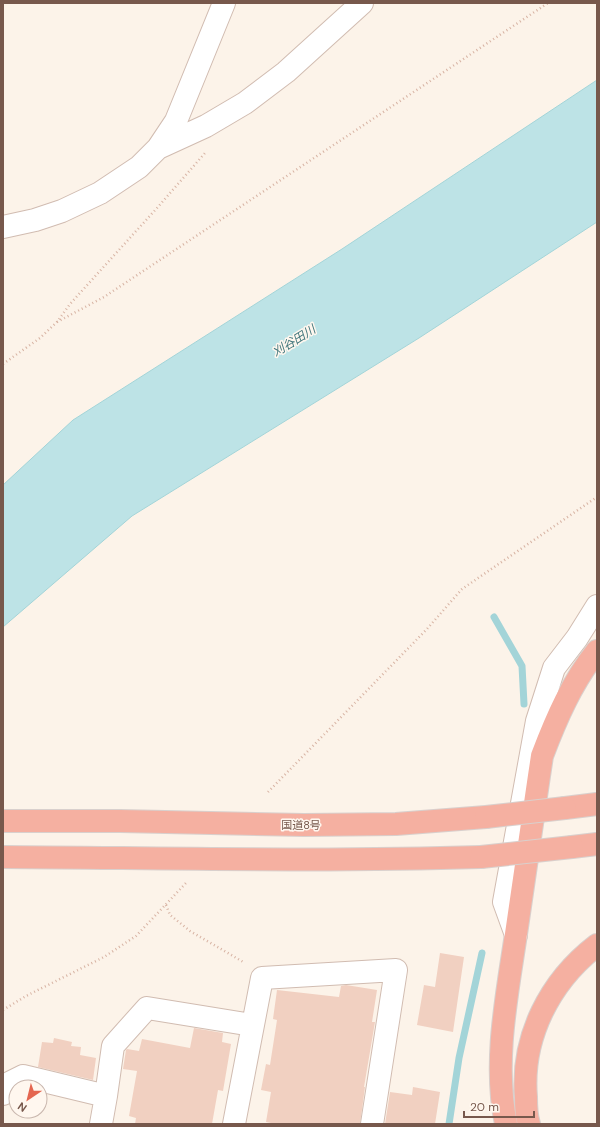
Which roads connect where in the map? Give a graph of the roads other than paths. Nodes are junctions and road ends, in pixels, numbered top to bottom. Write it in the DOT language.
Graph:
graph roads {
  1 [pos="224,3"];
  2 [pos="362,3"];
  3 [pos="158,148"];
  4 [pos="3,227"];
  5 [pos="597,606"];
  6 [pos="597,651"];
  7 [pos="597,804"];
  8 [pos="3,822"];
  9 [pos="597,844"];
  10 [pos="3,857"];
  11 [pos="516,935"];
  12 [pos="597,945"];
  13 [pos="252,1025"];
  14 [pos="3,1094"];
  15 [pos="106,1096"];
  16 [pos="101,1124"];
  17 [pos="234,1124"];
  18 [pos="372,1124"];
  19 [pos="506,1124"];
  20 [pos="529,1124"];
  1 -- 3 [label="street"];
  2 -- 3 [label="street"];
  3 -- 4 [label="street"];
  5 -- 11 [label="street"];
  6 -- 11 [label="highway"];
  7 -- 8 [label="highway, 国道8号, bridge"];
  9 -- 10 [label="highway, bridge"];
  11 -- 19 [label="highway"];
  12 -- 20 [label="highway"];
  13 -- 15 [label="street"];
  13 -- 17 [label="street"];
  13 -- 18 [label="street"];
  14 -- 15 [label="street"];
  15 -- 16 [label="street"];
}
